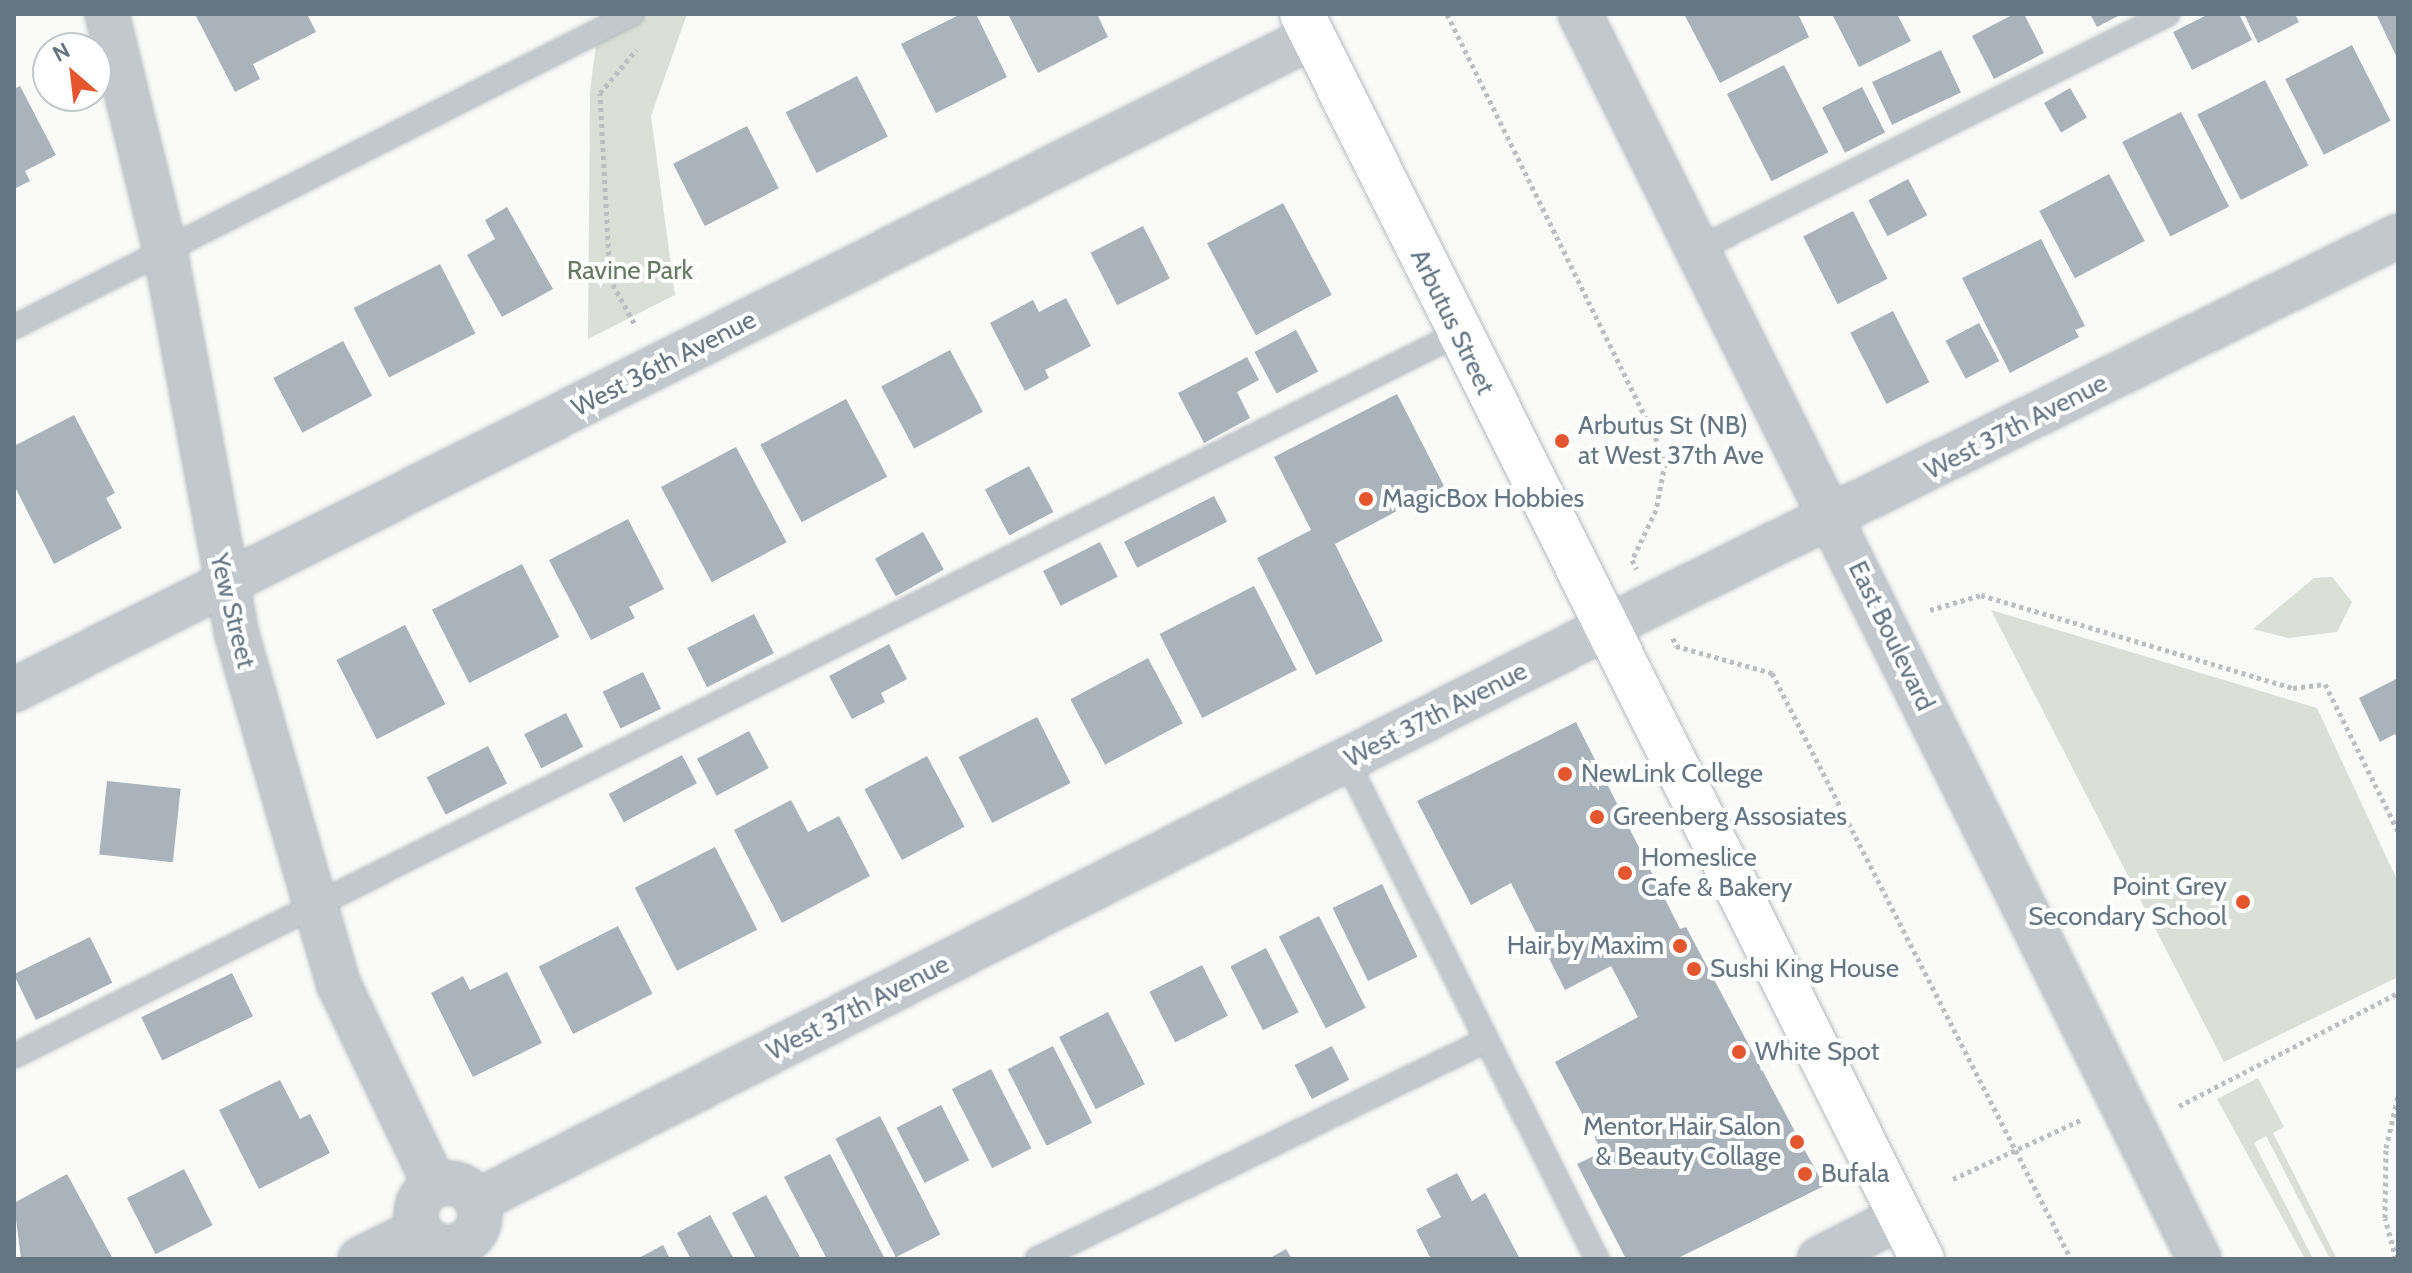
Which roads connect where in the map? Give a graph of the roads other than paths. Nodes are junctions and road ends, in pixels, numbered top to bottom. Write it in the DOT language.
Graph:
graph roads {
  1 [pos="107,14"];
  2 [pos="632,14"];
  3 [pos="1580,14"];
  4 [pos="2168,14"];
  5 [pos="1308,25"];
  6 [pos="2398,236"];
  7 [pos="1701,248"];
  8 [pos="165,250"];
  9 [pos="14,327"];
  10 [pos="1458,334"];
  11 [pos="1834,518"];
  12 [pos="225,586"];
  13 [pos="1604,629"];
  14 [pos="14,690"];
  15 [pos="1346,760"];
  16 [pos="312,903"];
  17 [pos="1487,1040"];
  18 [pos="14,1056"];
  19 [pos="435,1185"];
  20 [pos="477,1201"];
  21 [pos="1901,1217"];
  22 [pos="419,1230"];
  23 [pos="470,1251"];
  24 [pos="360,1259"];
  25 [pos="1037,1259"];
  26 [pos="1597,1259"];
  27 [pos="1819,1259"];
  28 [pos="1922,1259"];
  29 [pos="2199,1259"];
  1 -- 8 [label="street, Yew Street"];
  2 -- 8 [label="lane"];
  3 -- 7 [label="street, East Boulevard"];
  4 -- 7 [label="lane"];
  5 -- 10 [label="main road, Arbutus Street"];
  5 -- 12 [label="street, West 36th Avenue"];
  6 -- 11 [label="street, West 37th Avenue"];
  7 -- 11 [label="street, East Boulevard"];
  8 -- 9 [label="lane"];
  8 -- 12 [label="street, Yew Street"];
  10 -- 13 [label="main road, Arbutus Street"];
  10 -- 16 [label="lane"];
  11 -- 13 [label="street, West 37th Avenue"];
  11 -- 29 [label="street, East Boulevard"];
  12 -- 14 [label="street, West 36th Avenue"];
  12 -- 16 [label="street, Yew Street"];
  13 -- 15 [label="street, West 37th Avenue"];
  13 -- 21 [label="main road, Arbutus Street"];
  15 -- 17 [label="lane"];
  15 -- 20 [label="street, West 37th Avenue"];
  16 -- 18 [label="lane"];
  16 -- 19 [label="street, Yew Street"];
  17 -- 25 [label="lane"];
  17 -- 26 [label="lane"];
  19 -- 20 [label="street"];
  19 -- 22 [label="street"];
  20 -- 23 [label="street"];
  21 -- 27 [label="street"];
  21 -- 28 [label="main road, Arbutus Street"];
  22 -- 23 [label="street"];
  22 -- 24 [label="street"];
}
